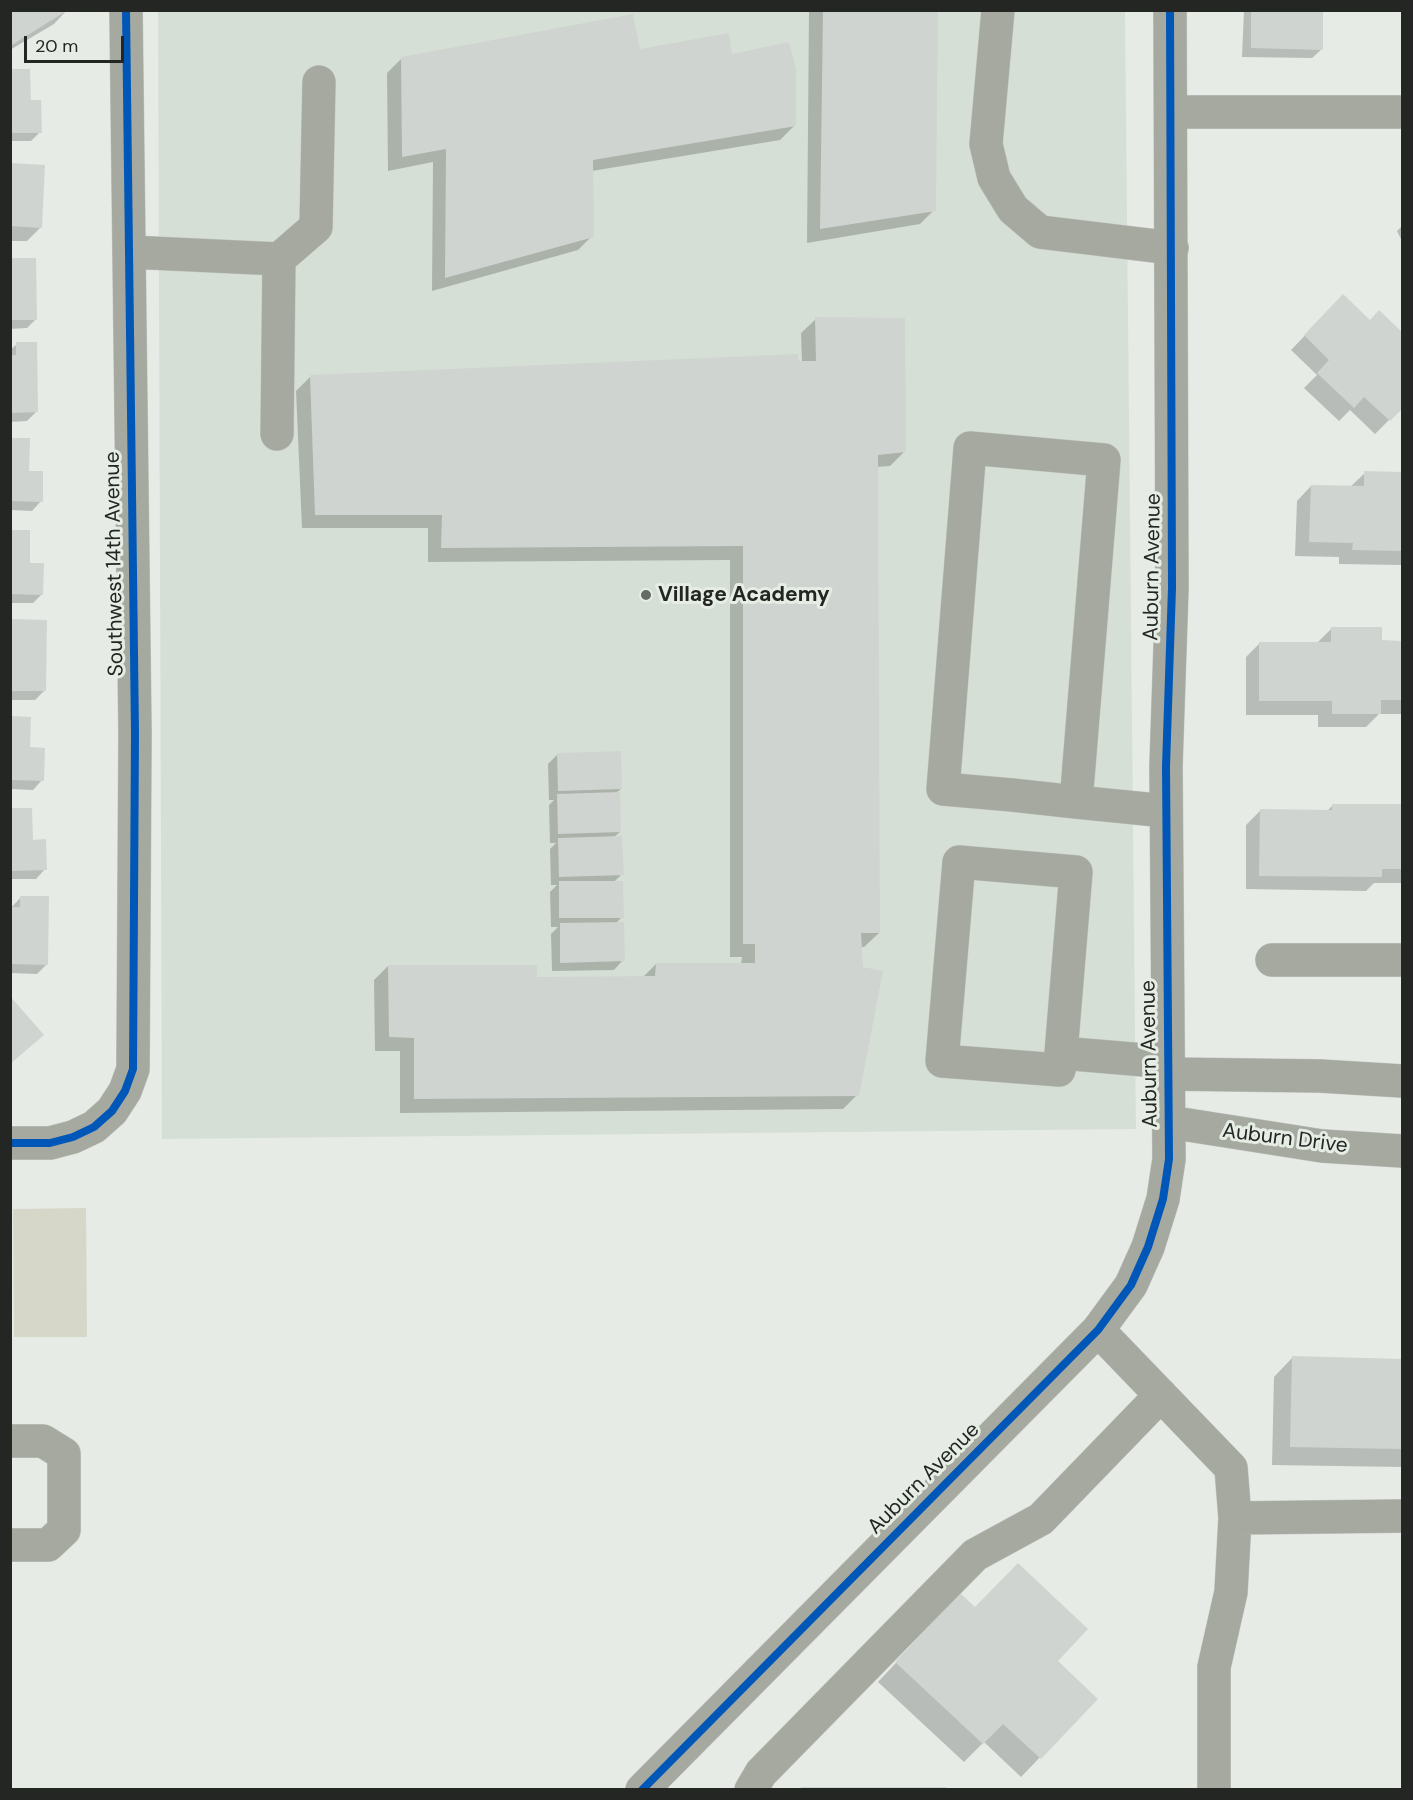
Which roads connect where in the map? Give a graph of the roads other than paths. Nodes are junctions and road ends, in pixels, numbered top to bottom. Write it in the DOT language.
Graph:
graph roads {
  1 [pos="126,10"];
  2 [pos="998,10"];
  3 [pos="1170,10"];
  4 [pos="319,82"];
  5 [pos="1172,112"];
  6 [pos="1402,112"];
  7 [pos="1172,248"];
  8 [pos="129,252"];
  9 [pos="279,259"];
  10 [pos="277,434"];
  11 [pos="1076,802"];
  12 [pos="1166,811"];
  13 [pos="1272,960"];
  14 [pos="1402,960"];
  15 [pos="1060,1053"];
  16 [pos="1168,1068"];
  17 [pos="1402,1082"];
  18 [pos="1169,1122"];
  19 [pos="10,1143"];
  20 [pos="1402,1150"];
  21 [pos="1098,1330"];
  22 [pos="1161,1395"];
  23 [pos="10,1441"];
  24 [pos="1402,1516"];
  25 [pos="1235,1518"];
  26 [pos="10,1545"];
  27 [pos="642,1790"];
  28 [pos="751,1790"];
  29 [pos="1214,1790"];
  1 -- 8 [label="street, Southwest 14th Avenue"];
  2 -- 7 [label="street"];
  3 -- 5 [label="street, Auburn Avenue"];
  4 -- 9 [label="street"];
  5 -- 6 [label="street"];
  5 -- 7 [label="street, Auburn Avenue"];
  7 -- 12 [label="street, Auburn Avenue"];
  8 -- 9 [label="street"];
  8 -- 19 [label="street, Southwest 14th Avenue"];
  9 -- 10 [label="street"];
  11 -- 11 [label="street"];
  11 -- 12 [label="street"];
  12 -- 16 [label="street, Auburn Avenue"];
  13 -- 14 [label="street"];
  15 -- 15 [label="street"];
  15 -- 16 [label="street"];
  16 -- 17 [label="street"];
  16 -- 18 [label="street, Auburn Avenue"];
  18 -- 20 [label="street, Auburn Drive"];
  18 -- 21 [label="street, Auburn Avenue"];
  21 -- 22 [label="street"];
  21 -- 27 [label="street, Auburn Avenue"];
  22 -- 25 [label="street"];
  22 -- 28 [label="street"];
  23 -- 26 [label="street"];
  24 -- 25 [label="street"];
  25 -- 29 [label="street"];
}
